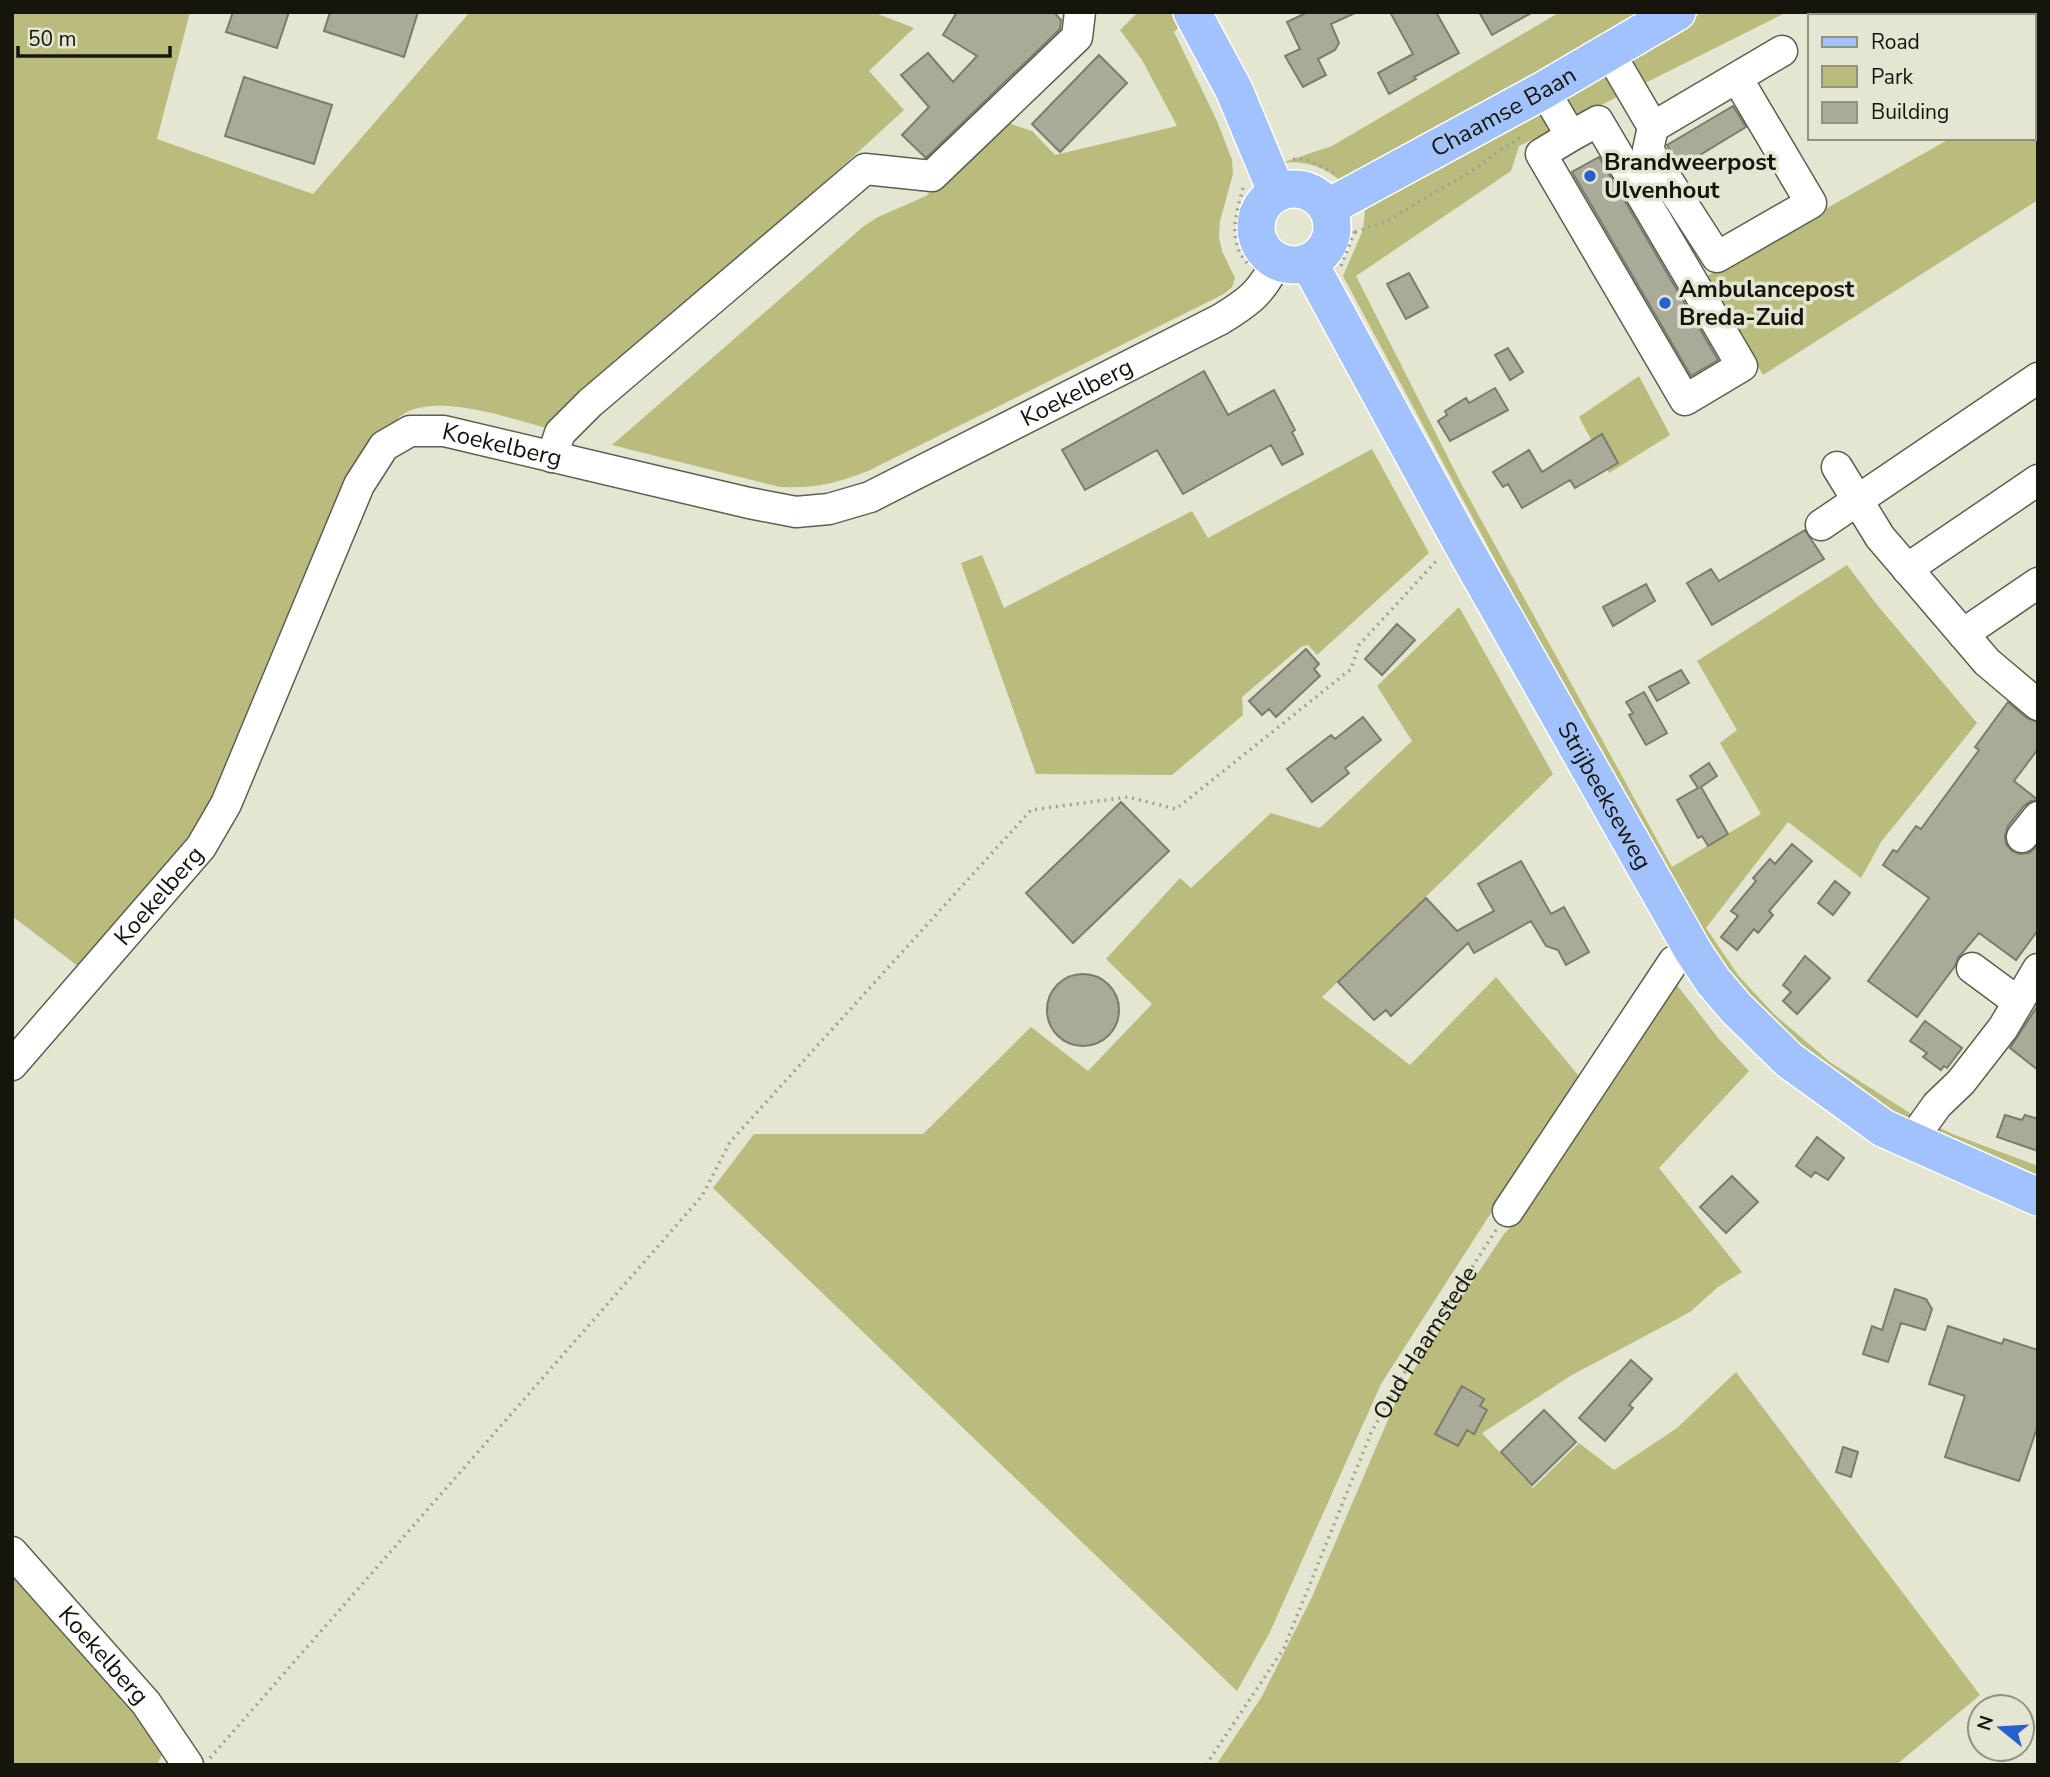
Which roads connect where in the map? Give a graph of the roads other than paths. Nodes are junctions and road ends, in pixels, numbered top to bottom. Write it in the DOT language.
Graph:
graph roads {
  1 [pos="1080,12"];
  2 [pos="1192,12"];
  3 [pos="1677,12"];
  4 [pos="1782,51"];
  5 [pos="1609,52"];
  6 [pos="1737,78"];
  7 [pos="1558,114"];
  8 [pos="1653,127"];
  9 [pos="1261,186"];
  10 [pos="1327,208"];
  11 [pos="1284,268"];
  12 [pos="2038,378"];
  13 [pos="552,457"];
  14 [pos="1837,467"];
  15 [pos="2038,480"];
  16 [pos="1857,501"];
  17 [pos="1821,525"];
  18 [pos="1907,569"];
  19 [pos="2038,583"];
  20 [pos="1963,635"];
  21 [pos="2034,696"];
  22 [pos="1693,951"];
  23 [pos="1972,968"];
  24 [pos="2038,970"];
  25 [pos="2018,1002"];
  26 [pos="12,1065"];
  27 [pos="1912,1140"];
  28 [pos="2038,1196"];
  29 [pos="1508,1211"];
  30 [pos="12,1552"];
  31 [pos="196,1763"];
  1 -- 13 [label="street"];
  2 -- 9 [label="main road"];
  3 -- 5 [label="main road, Chaamse Baan"];
  4 -- 6 [label="street"];
  5 -- 7 [label="main road, Chaamse Baan"];
  5 -- 8 [label="street"];
  6 -- 8 [label="street"];
  6 -- 8 [label="street"];
  7 -- 7 [label="street"];
  7 -- 10 [label="main road, Chaamse Baan"];
  9 -- 10 [label="main road"];
  9 -- 11 [label="main road"];
  10 -- 11 [label="main road"];
  11 -- 13 [label="street, Koekelberg"];
  11 -- 22 [label="main road, Strijbeekseweg"];
  12 -- 16 [label="street"];
  13 -- 26 [label="street, Koekelberg"];
  14 -- 16 [label="street"];
  15 -- 18 [label="street"];
  16 -- 17 [label="street"];
  16 -- 18 [label="street"];
  18 -- 20 [label="street"];
  19 -- 20 [label="street"];
  20 -- 21 [label="street"];
  22 -- 27 [label="main road, Strijbeekseweg"];
  22 -- 29 [label="street"];
  23 -- 25 [label="street"];
  24 -- 25 [label="street"];
  25 -- 27 [label="street"];
  27 -- 28 [label="main road, Strijbeekseweg"];
  30 -- 31 [label="street, Koekelberg"];
}
